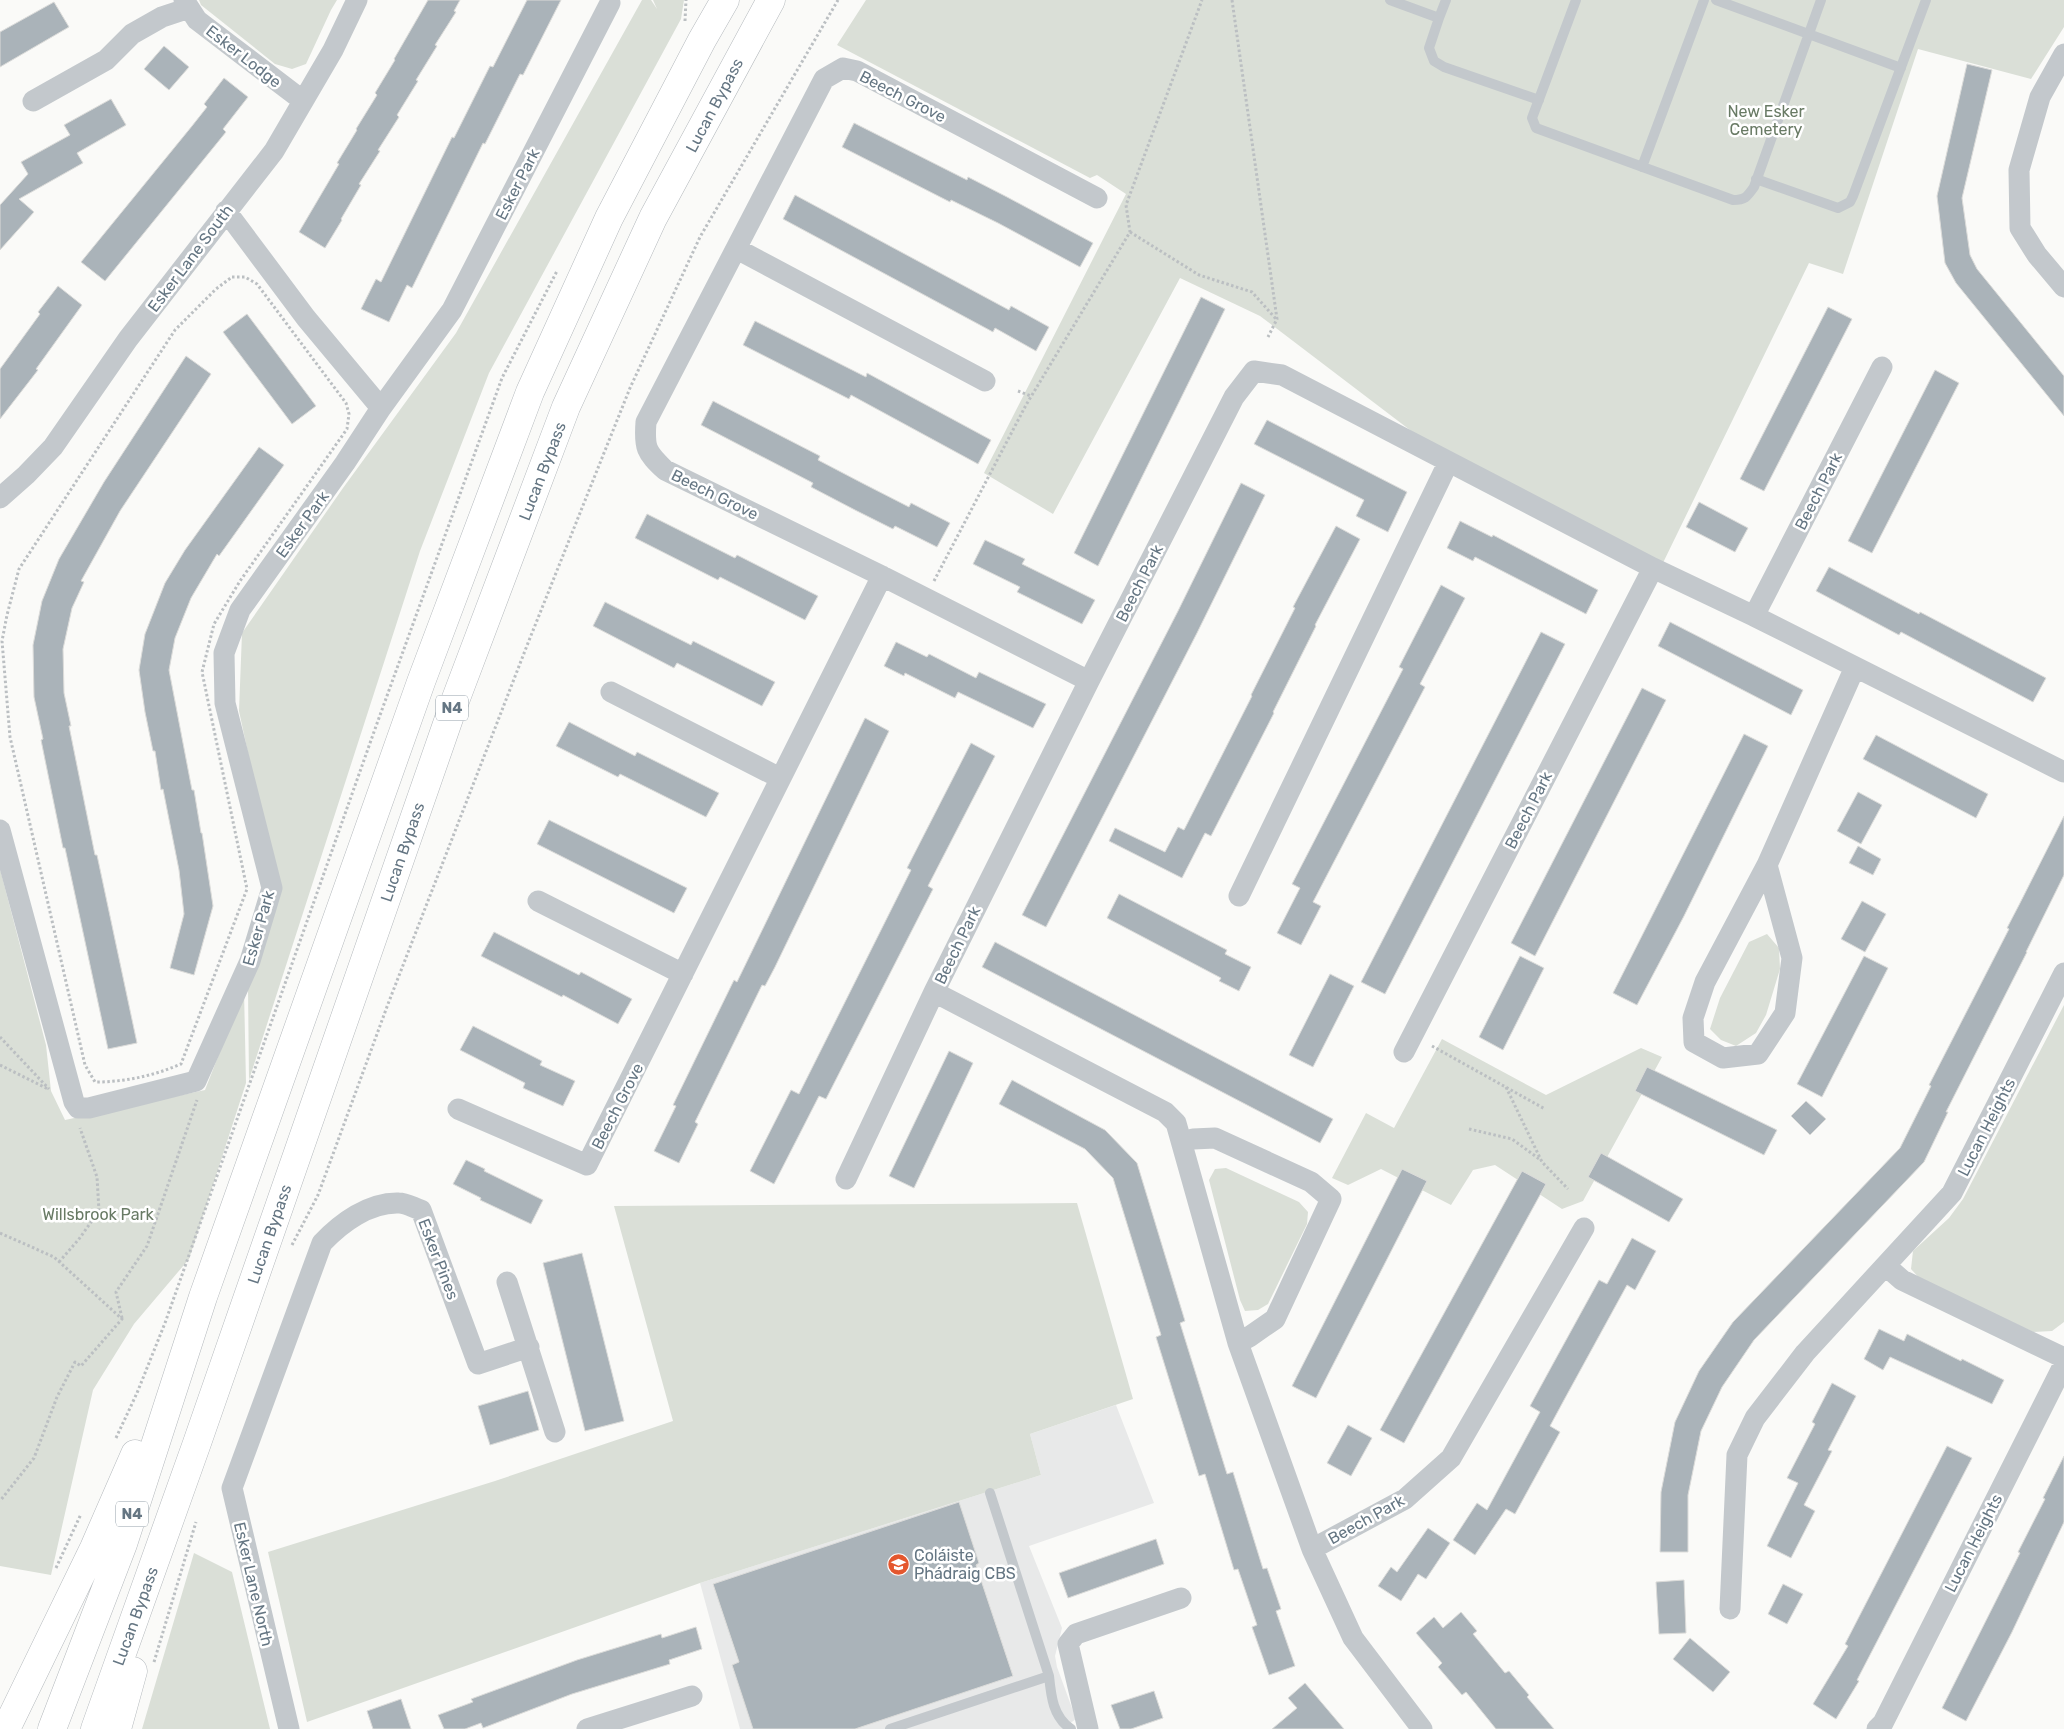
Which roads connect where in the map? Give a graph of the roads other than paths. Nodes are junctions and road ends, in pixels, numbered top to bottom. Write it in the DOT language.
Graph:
graph roads {
  1 [pos="357,0"];
  2 [pos="725,0"];
  3 [pos="771,0"];
  4 [pos="1390,0"];
  5 [pos="1446,0"];
  6 [pos="1576,0"];
  7 [pos="1704,0"];
  8 [pos="1716,0"];
  9 [pos="1821,0"];
  10 [pos="1926,0"];
  11 [pos="610,3"];
  12 [pos="186,4"];
  13 [pos="1439,18"];
  14 [pos="1808,34"];
  15 [pos="2064,54"];
  16 [pos="1900,68"];
  17 [pos="302,100"];
  18 [pos="1539,100"];
  19 [pos="33,101"];
  20 [pos="1642,166"];
  21 [pos="1756,179"];
  22 [pos="1097,198"];
  23 [pos="226,211"];
  24 [pos="737,249"];
  25 [pos="2064,287"];
  26 [pos="1882,367"];
  27 [pos="985,381"];
  28 [pos="381,408"];
  29 [pos="1448,463"];
  30 [pos="0,498"];
  31 [pos="1652,568"];
  32 [pos="882,576"];
  33 [pos="1754,616"];
  34 [pos="1855,667"];
  35 [pos="1089,681"];
  36 [pos="610,692"];
  37 [pos="2064,772"];
  38 [pos="780,778"];
  39 [pos="0,830"];
  40 [pos="1767,865"];
  41 [pos="1239,896"];
  42 [pos="538,901"];
  43 [pos="683,974"];
  44 [pos="2064,974"];
  45 [pos="934,992"];
  46 [pos="1404,1052"];
  47 [pos="458,1109"];
  48 [pos="1183,1142"];
  49 [pos="846,1179"];
  50 [pos="1584,1228"];
  51 [pos="1886,1266"];
  52 [pos="507,1282"];
  53 [pos="203,1297"];
  54 [pos="1238,1343"];
  55 [pos="530,1348"];
  56 [pos="2064,1358"];
  57 [pos="2064,1364"];
  58 [pos="555,1432"];
  59 [pos="249,1440"];
  60 [pos="197,1443"];
  61 [pos="990,1493"];
  62 [pos="1312,1549"];
  63 [pos="1181,1598"];
  64 [pos="1730,1609"];
  65 [pos="1049,1676"];
  66 [pos="692,1696"];
  67 [pos="1884,1727"];
  68 [pos="897,1728"];
  69 [pos="6,1729"];
  70 [pos="52,1729"];
  71 [pos="95,1729"];
  72 [pos="117,1729"];
  73 [pos="289,1729"];
  74 [pos="587,1729"];
  75 [pos="1071,1729"];
  76 [pos="1088,1729"];
  77 [pos="1422,1729"];
  1 -- 17 [label="street, Esker Lane South"];
  2 -- 53 [label="highway, N4"];
  3 -- 60 [label="highway, Lucan Bypass / N4"];
  4 -- 13 [label="lane"];
  5 -- 13 [label="lane"];
  6 -- 18 [label="lane"];
  7 -- 20 [label="lane"];
  8 -- 14 [label="lane"];
  9 -- 14 [label="lane"];
  10 -- 16 [label="lane"];
  11 -- 28 [label="street, Esker Park"];
  12 -- 17 [label="street, Esker Lodge"];
  12 -- 19 [label="street, Esker Lodge"];
  13 -- 18 [label="lane"];
  14 -- 16 [label="lane"];
  14 -- 21 [label="lane"];
  15 -- 25 [label="street"];
  16 -- 21 [label="lane"];
  17 -- 23 [label="street, Esker Lane South"];
  18 -- 20 [label="lane"];
  20 -- 21 [label="lane"];
  22 -- 24 [label="street, Beech Grove"];
  23 -- 28 [label="street"];
  23 -- 30 [label="street, Esker Lane South"];
  24 -- 27 [label="street"];
  24 -- 32 [label="street, Beech Grove"];
  26 -- 33 [label="street, Beech Park"];
  28 -- 39 [label="street, Esker Park"];
  29 -- 31 [label="street, Beech Park"];
  29 -- 35 [label="street, Beech Park"];
  29 -- 41 [label="street"];
  31 -- 33 [label="street, Beech Park"];
  31 -- 46 [label="street, Beech Park"];
  32 -- 35 [label="street, Beech Grove"];
  32 -- 38 [label="street, Beech Grove"];
  33 -- 34 [label="street, Beech Park"];
  34 -- 37 [label="street, Beech Park"];
  34 -- 40 [label="street"];
  35 -- 45 [label="street, Beech Park"];
  36 -- 38 [label="street"];
  38 -- 43 [label="street, Beech Grove"];
  40 -- 40 [label="street"];
  42 -- 43 [label="street"];
  43 -- 47 [label="street, Beech Grove"];
  44 -- 51 [label="street, Lucan Heights"];
  45 -- 48 [label="street, Beech Park"];
  45 -- 49 [label="street, Beech Park"];
  48 -- 54 [label="street, Beech Park"];
  48 -- 54 [label="street"];
  50 -- 62 [label="street, Beech Park"];
  51 -- 56 [label="street"];
  51 -- 64 [label="street, Lucan Heights"];
  52 -- 55 [label="street"];
  53 -- 69 [label="highway"];
  53 -- 70 [label="highway, N4"];
  54 -- 62 [label="street, Beech Park"];
  55 -- 58 [label="street"];
  55 -- 59 [label="street, Esker Pines"];
  57 -- 67 [label="street, Lucan Heights"];
  59 -- 73 [label="street, Esker Lane North"];
  60 -- 71 [label="highway, Lucan Bypass / N4"];
  60 -- 72 [label="highway"];
  61 -- 65 [label="lane"];
  62 -- 77 [label="street"];
  63 -- 76 [label="street"];
  65 -- 68 [label="lane"];
  65 -- 75 [label="lane"];
  66 -- 74 [label="street"];
}
